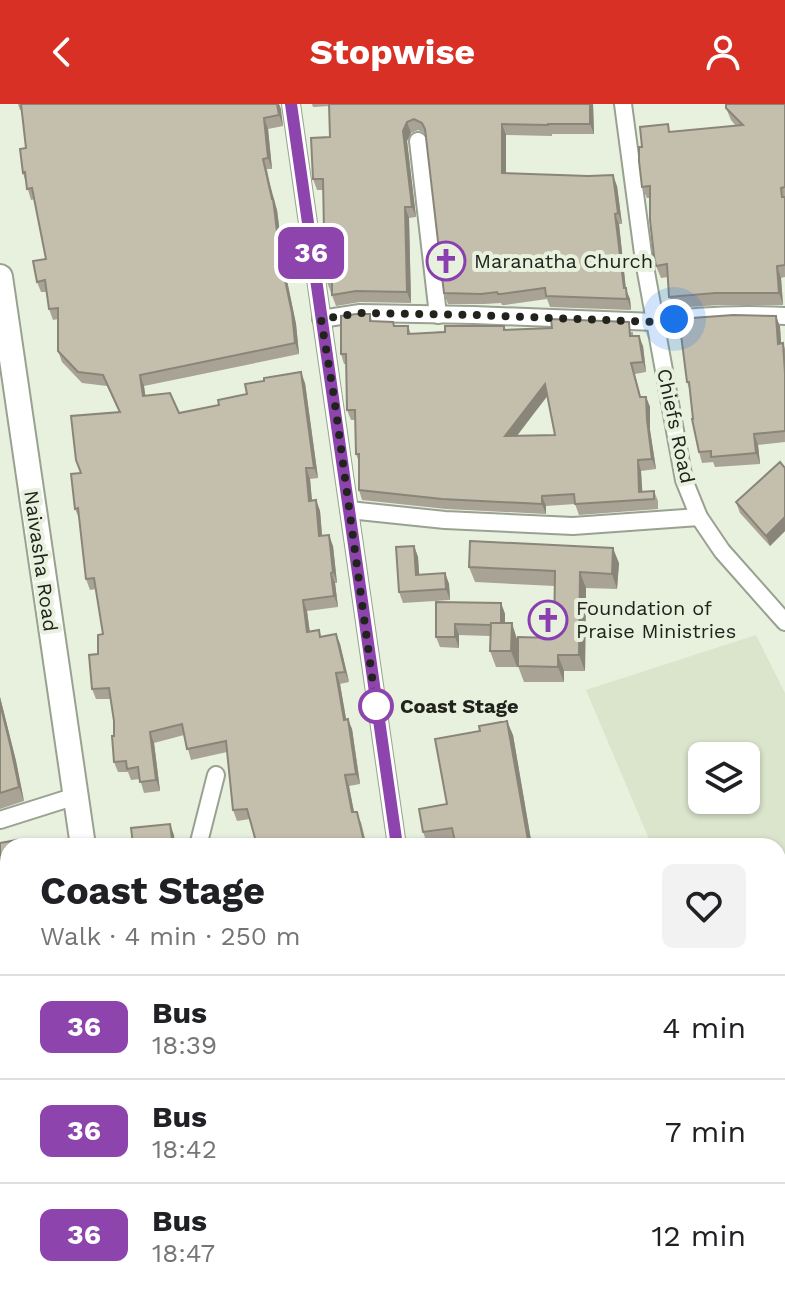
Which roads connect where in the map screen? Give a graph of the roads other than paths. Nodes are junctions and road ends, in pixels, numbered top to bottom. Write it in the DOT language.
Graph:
graph roads {
  1 [pos="291,104"];
  2 [pos="623,104"];
  3 [pos="418,141"];
  4 [pos="0,277"];
  5 [pos="438,315"];
  6 [pos="785,316"];
  7 [pos="321,319"];
  8 [pos="655,322"];
  9 [pos="349,510"];
  10 [pos="699,517"];
  11 [pos="785,622"];
  12 [pos="216,775"];
  13 [pos="76,796"];
  14 [pos="0,820"];
  15 [pos="82,838"];
  16 [pos="200,838"];
  17 [pos="396,838"];
  1 -- 7 [label="street"];
  2 -- 8 [label="street, Chiefs Road"];
  3 -- 5 [label="street"];
  4 -- 13 [label="main road, Naivasha Road"];
  5 -- 7 [label="street"];
  5 -- 8 [label="street"];
  6 -- 8 [label="street"];
  7 -- 9 [label="street"];
  8 -- 10 [label="street, Chiefs Road"];
  9 -- 10 [label="street"];
  9 -- 17 [label="street"];
  10 -- 11 [label="street, Chiefs Road"];
  12 -- 16 [label="street"];
  13 -- 14 [label="street"];
  13 -- 15 [label="main road, Naivasha Road"];
}
